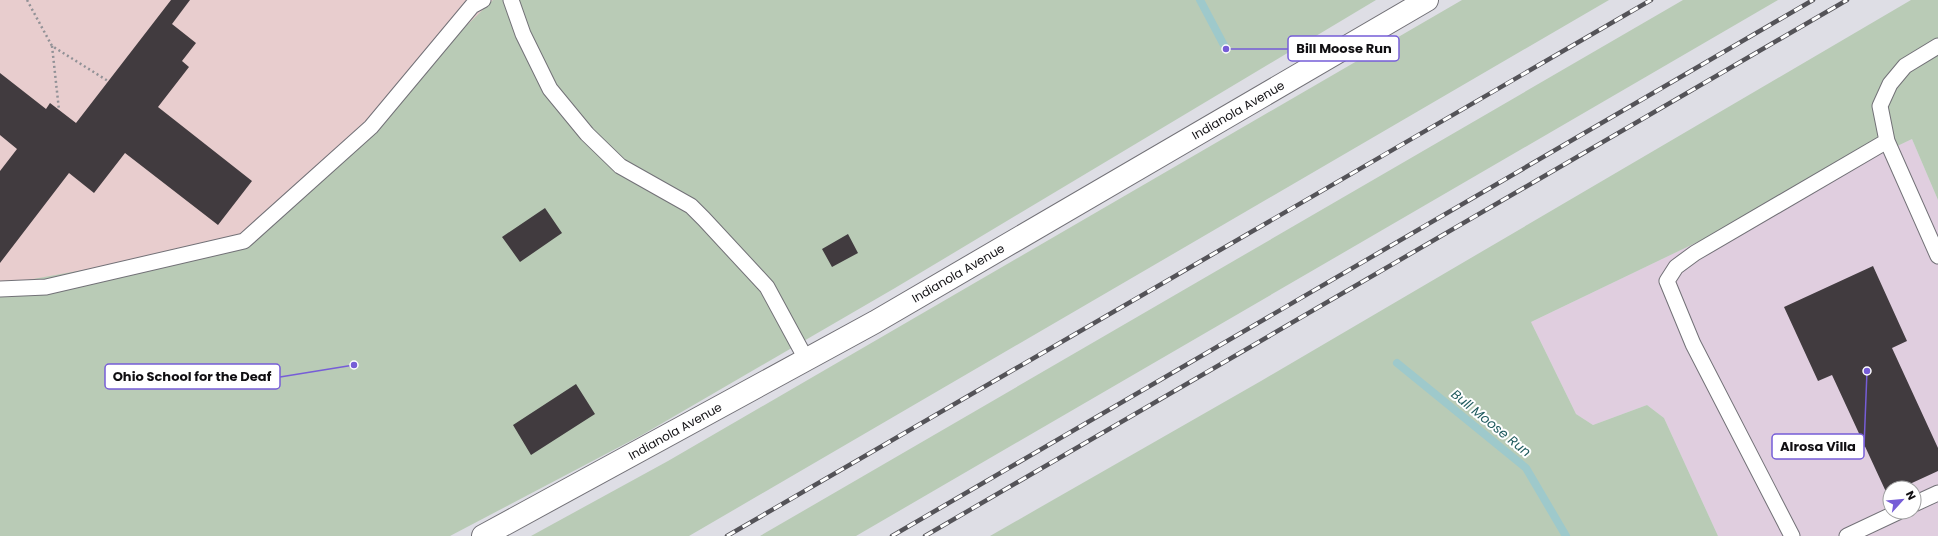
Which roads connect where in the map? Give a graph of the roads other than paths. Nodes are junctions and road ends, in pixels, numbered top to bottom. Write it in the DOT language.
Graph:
graph roads {
  1 [pos="483,0"];
  2 [pos="510,0"];
  3 [pos="1427,0"];
  4 [pos="1938,46"];
  5 [pos="1887,141"];
  6 [pos="1938,256"];
  7 [pos="0,289"];
  8 [pos="806,359"];
  9 [pos="1938,493"];
  10 [pos="1922,500"];
  11 [pos="1882,520"];
  12 [pos="483,536"];
  13 [pos="1792,536"];
  14 [pos="1848,536"];
  1 -- 7 [label="lane"];
  2 -- 8 [label="lane"];
  3 -- 8 [label="main road, Indianola Avenue"];
  4 -- 5 [label="lane"];
  5 -- 6 [label="lane"];
  5 -- 13 [label="lane"];
  8 -- 12 [label="main road, Indianola Avenue"];
  9 -- 10 [label="lane"];
  11 -- 14 [label="lane"];
}
